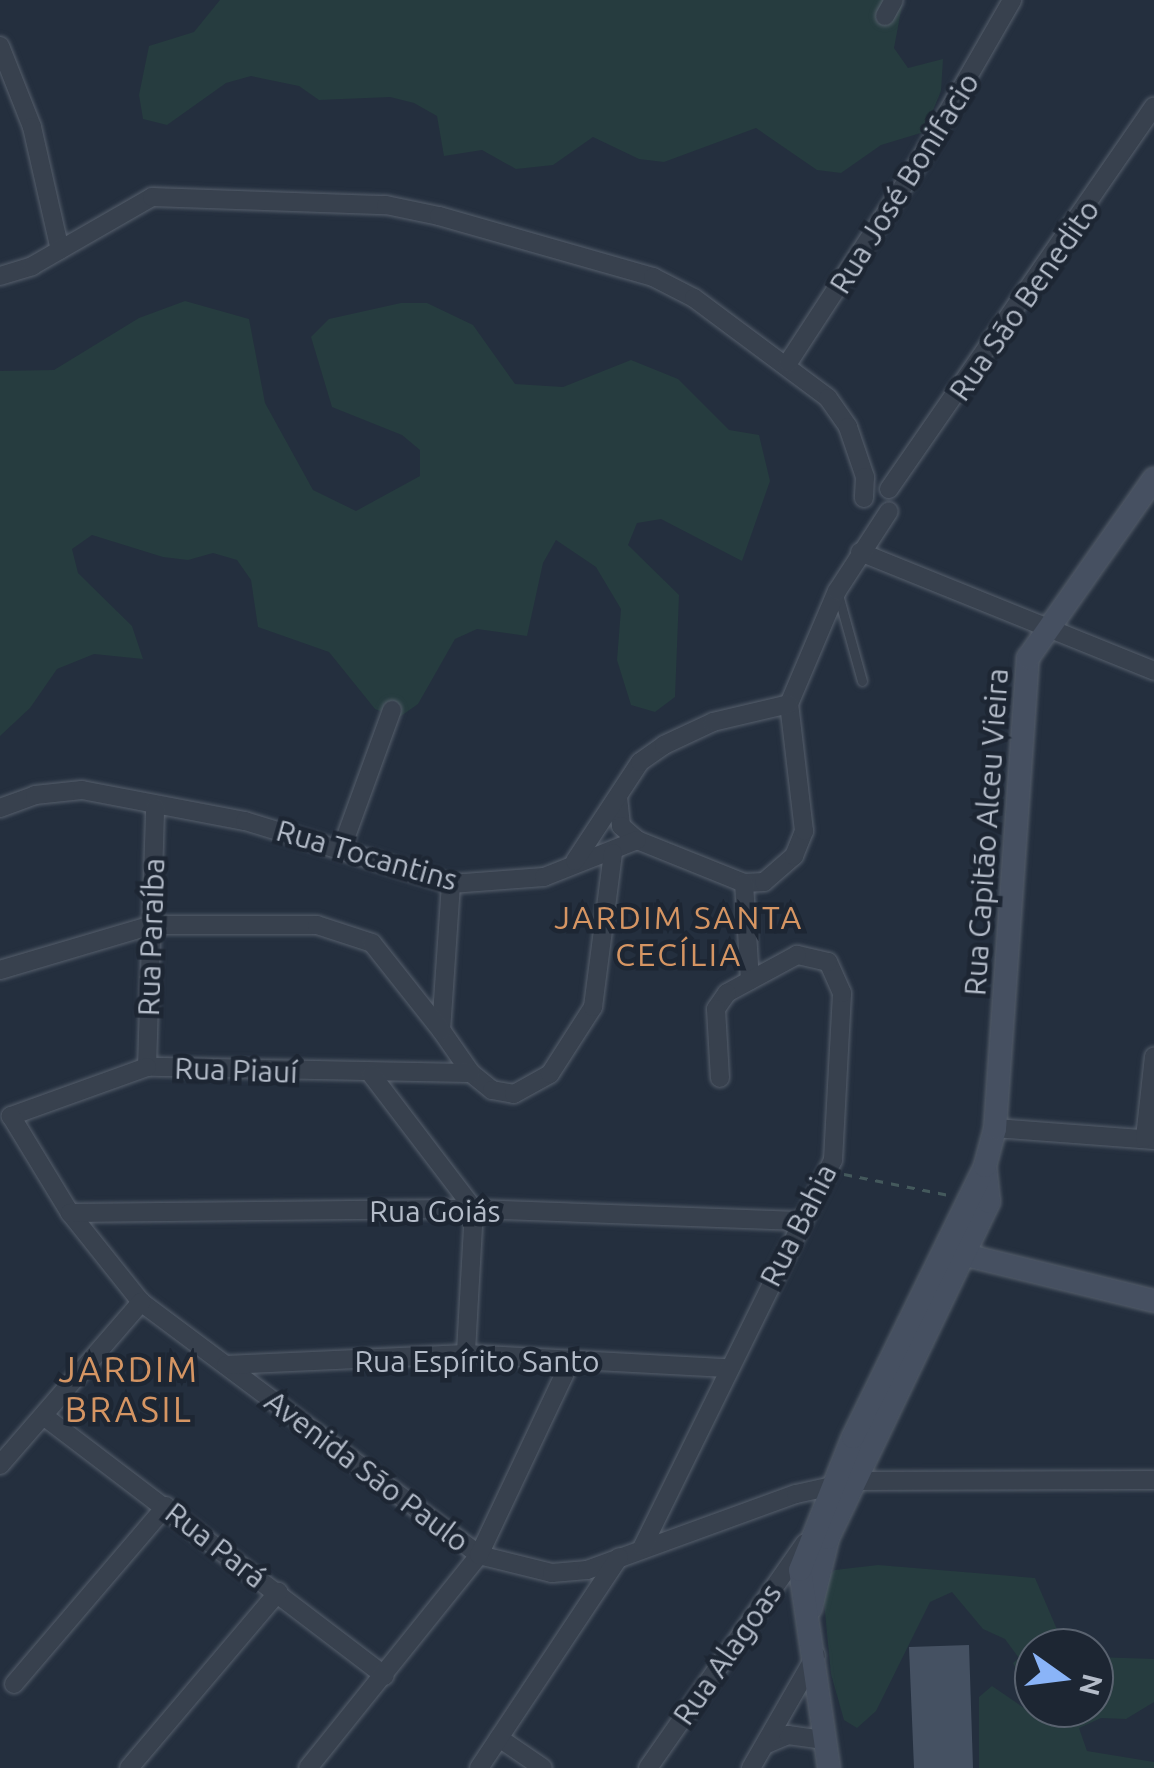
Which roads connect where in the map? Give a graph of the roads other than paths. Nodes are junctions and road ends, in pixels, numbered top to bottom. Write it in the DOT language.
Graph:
graph roads {
  1 [pos="1012,0"];
  2 [pos="0,46"];
  3 [pos="1154,107"];
  4 [pos="60,250"];
  5 [pos="0,276"];
  6 [pos="788,363"];
  7 [pos="1154,479"];
  8 [pos="878,484"];
  9 [pos="865,504"];
  10 [pos="889,511"];
  11 [pos="863,546"];
  12 [pos="837,590"];
  13 [pos="1048,627"];
  14 [pos="1154,671"];
  15 [pos="862,682"];
  16 [pos="790,704"];
  17 [pos="392,710"];
  18 [pos="618,798"];
  19 [pos="156,807"];
  20 [pos="0,808"];
  21 [pos="637,840"];
  22 [pos="341,850"];
  23 [pos="613,853"];
  24 [pos="574,861"];
  25 [pos="450,884"];
  26 [pos="744,884"];
  27 [pos="152,925"];
  28 [pos="0,970"];
  29 [pos="750,980"];
  30 [pos="441,1030"];
  31 [pos="1154,1056"];
  32 [pos="147,1067"];
  33 [pos="471,1073"];
  34 [pos="371,1074"];
  35 [pos="720,1078"];
  36 [pos="10,1116"];
  37 [pos="995,1128"];
  38 [pos="1150,1139"];
  39 [pos="985,1166"];
  40 [pos="474,1209"];
  41 [pos="70,1213"];
  42 [pos="799,1221"];
  43 [pos="953,1252"];
  44 [pos="1154,1300"];
  45 [pos="141,1302"];
  46 [pos="466,1354"];
  47 [pos="571,1360"];
  48 [pos="226,1365"];
  49 [pos="728,1368"];
  50 [pos="45,1417"];
  51 [pos="0,1466"];
  52 [pos="1154,1480"];
  53 [pos="844,1483"];
  54 [pos="166,1506"];
  55 [pos="816,1543"];
  56 [pos="643,1546"];
  57 [pos="478,1555"];
  58 [pos="619,1557"];
  59 [pos="278,1592"];
  60 [pos="816,1654"];
  61 [pos="386,1676"];
  62 [pos="14,1684"];
  63 [pos="500,1738"];
  64 [pos="823,1740"];
  65 [pos="767,1744"];
  66 [pos="129,1768"];
  67 [pos="308,1768"];
  68 [pos="479,1768"];
  69 [pos="544,1768"];
  70 [pos="648,1768"];
  71 [pos="751,1768"];
  72 [pos="829,1768"];
  1 -- 6 [label="street, Rua José Bonifacio"];
  2 -- 4 [label="street"];
  3 -- 8 [label="street, Rua São Benedito"];
  4 -- 5 [label="street"];
  4 -- 6 [label="street"];
  6 -- 8 [label="street"];
  7 -- 13 [label="street, Rua Capitão Alceu Vieira"];
  8 -- 9 [label="street"];
  8 -- 10 [label="street"];
  9 -- 10 [label="street"];
  9 -- 11 [label="street"];
  10 -- 11 [label="street"];
  11 -- 12 [label="street"];
  11 -- 13 [label="street"];
  12 -- 15 [label="lane"];
  12 -- 16 [label="street"];
  13 -- 14 [label="street"];
  13 -- 37 [label="street, Rua Capitão Alceu Vieira"];
  16 -- 18 [label="street"];
  16 -- 26 [label="street"];
  17 -- 22 [label="street"];
  18 -- 21 [label="street"];
  18 -- 24 [label="street"];
  19 -- 20 [label="street, Rua Tocantins"];
  19 -- 22 [label="street, Rua Tocantins"];
  19 -- 27 [label="street, Rua Paraíba"];
  21 -- 23 [label="street, Rua Tocantins"];
  21 -- 26 [label="street"];
  22 -- 25 [label="street, Rua Tocantins"];
  23 -- 24 [label="street, Rua Tocantins"];
  23 -- 33 [label="street"];
  24 -- 25 [label="street, Rua Tocantins"];
  25 -- 30 [label="street"];
  26 -- 29 [label="street"];
  27 -- 28 [label="street"];
  27 -- 30 [label="street"];
  27 -- 32 [label="street, Rua Paraíba"];
  29 -- 35 [label="street, Rua Bahia"];
  29 -- 42 [label="street, Rua Bahia"];
  30 -- 33 [label="street"];
  31 -- 38 [label="street"];
  32 -- 34 [label="street, Rua Piauí"];
  32 -- 36 [label="street, Rua Piauí"];
  33 -- 34 [label="street, Rua Piauí"];
  34 -- 40 [label="street"];
  36 -- 41 [label="street, Avenida São Paulo"];
  37 -- 38 [label="street"];
  37 -- 39 [label="street, Rua Capitão Alceu Vieira"];
  39 -- 43 [label="street"];
  39 -- 43 [label="street"];
  40 -- 41 [label="street, Rua Goiás"];
  40 -- 42 [label="street, Rua Goiás"];
  40 -- 46 [label="street"];
  41 -- 45 [label="street, Avenida São Paulo"];
  42 -- 49 [label="street, Rua Bahia"];
  43 -- 44 [label="street"];
  43 -- 53 [label="street"];
  45 -- 48 [label="street, Avenida São Paulo"];
  45 -- 50 [label="street"];
  46 -- 47 [label="street, Rua Espírito Santo"];
  46 -- 48 [label="street, Rua Espírito Santo"];
  47 -- 49 [label="street, Rua Espírito Santo"];
  47 -- 57 [label="street"];
  48 -- 57 [label="street, Avenida São Paulo"];
  49 -- 56 [label="street, Rua Bahia"];
  50 -- 51 [label="street"];
  50 -- 54 [label="street, Rua Pará"];
  52 -- 53 [label="street, Avenida São Paulo"];
  53 -- 55 [label="street"];
  53 -- 56 [label="street, Avenida São Paulo"];
  54 -- 59 [label="street, Rua Pará"];
  54 -- 62 [label="street"];
  55 -- 60 [label="street"];
  55 -- 70 [label="street, Rua Alagoas"];
  56 -- 58 [label="street, Avenida São Paulo"];
  57 -- 58 [label="street, Avenida São Paulo"];
  57 -- 61 [label="street"];
  58 -- 63 [label="street"];
  59 -- 61 [label="street, Rua Pará"];
  59 -- 66 [label="street"];
  60 -- 64 [label="street"];
  60 -- 65 [label="street"];
  61 -- 67 [label="street"];
  63 -- 68 [label="street"];
  63 -- 69 [label="street"];
  64 -- 65 [label="street"];
  64 -- 72 [label="street"];
  65 -- 71 [label="street"];
}
